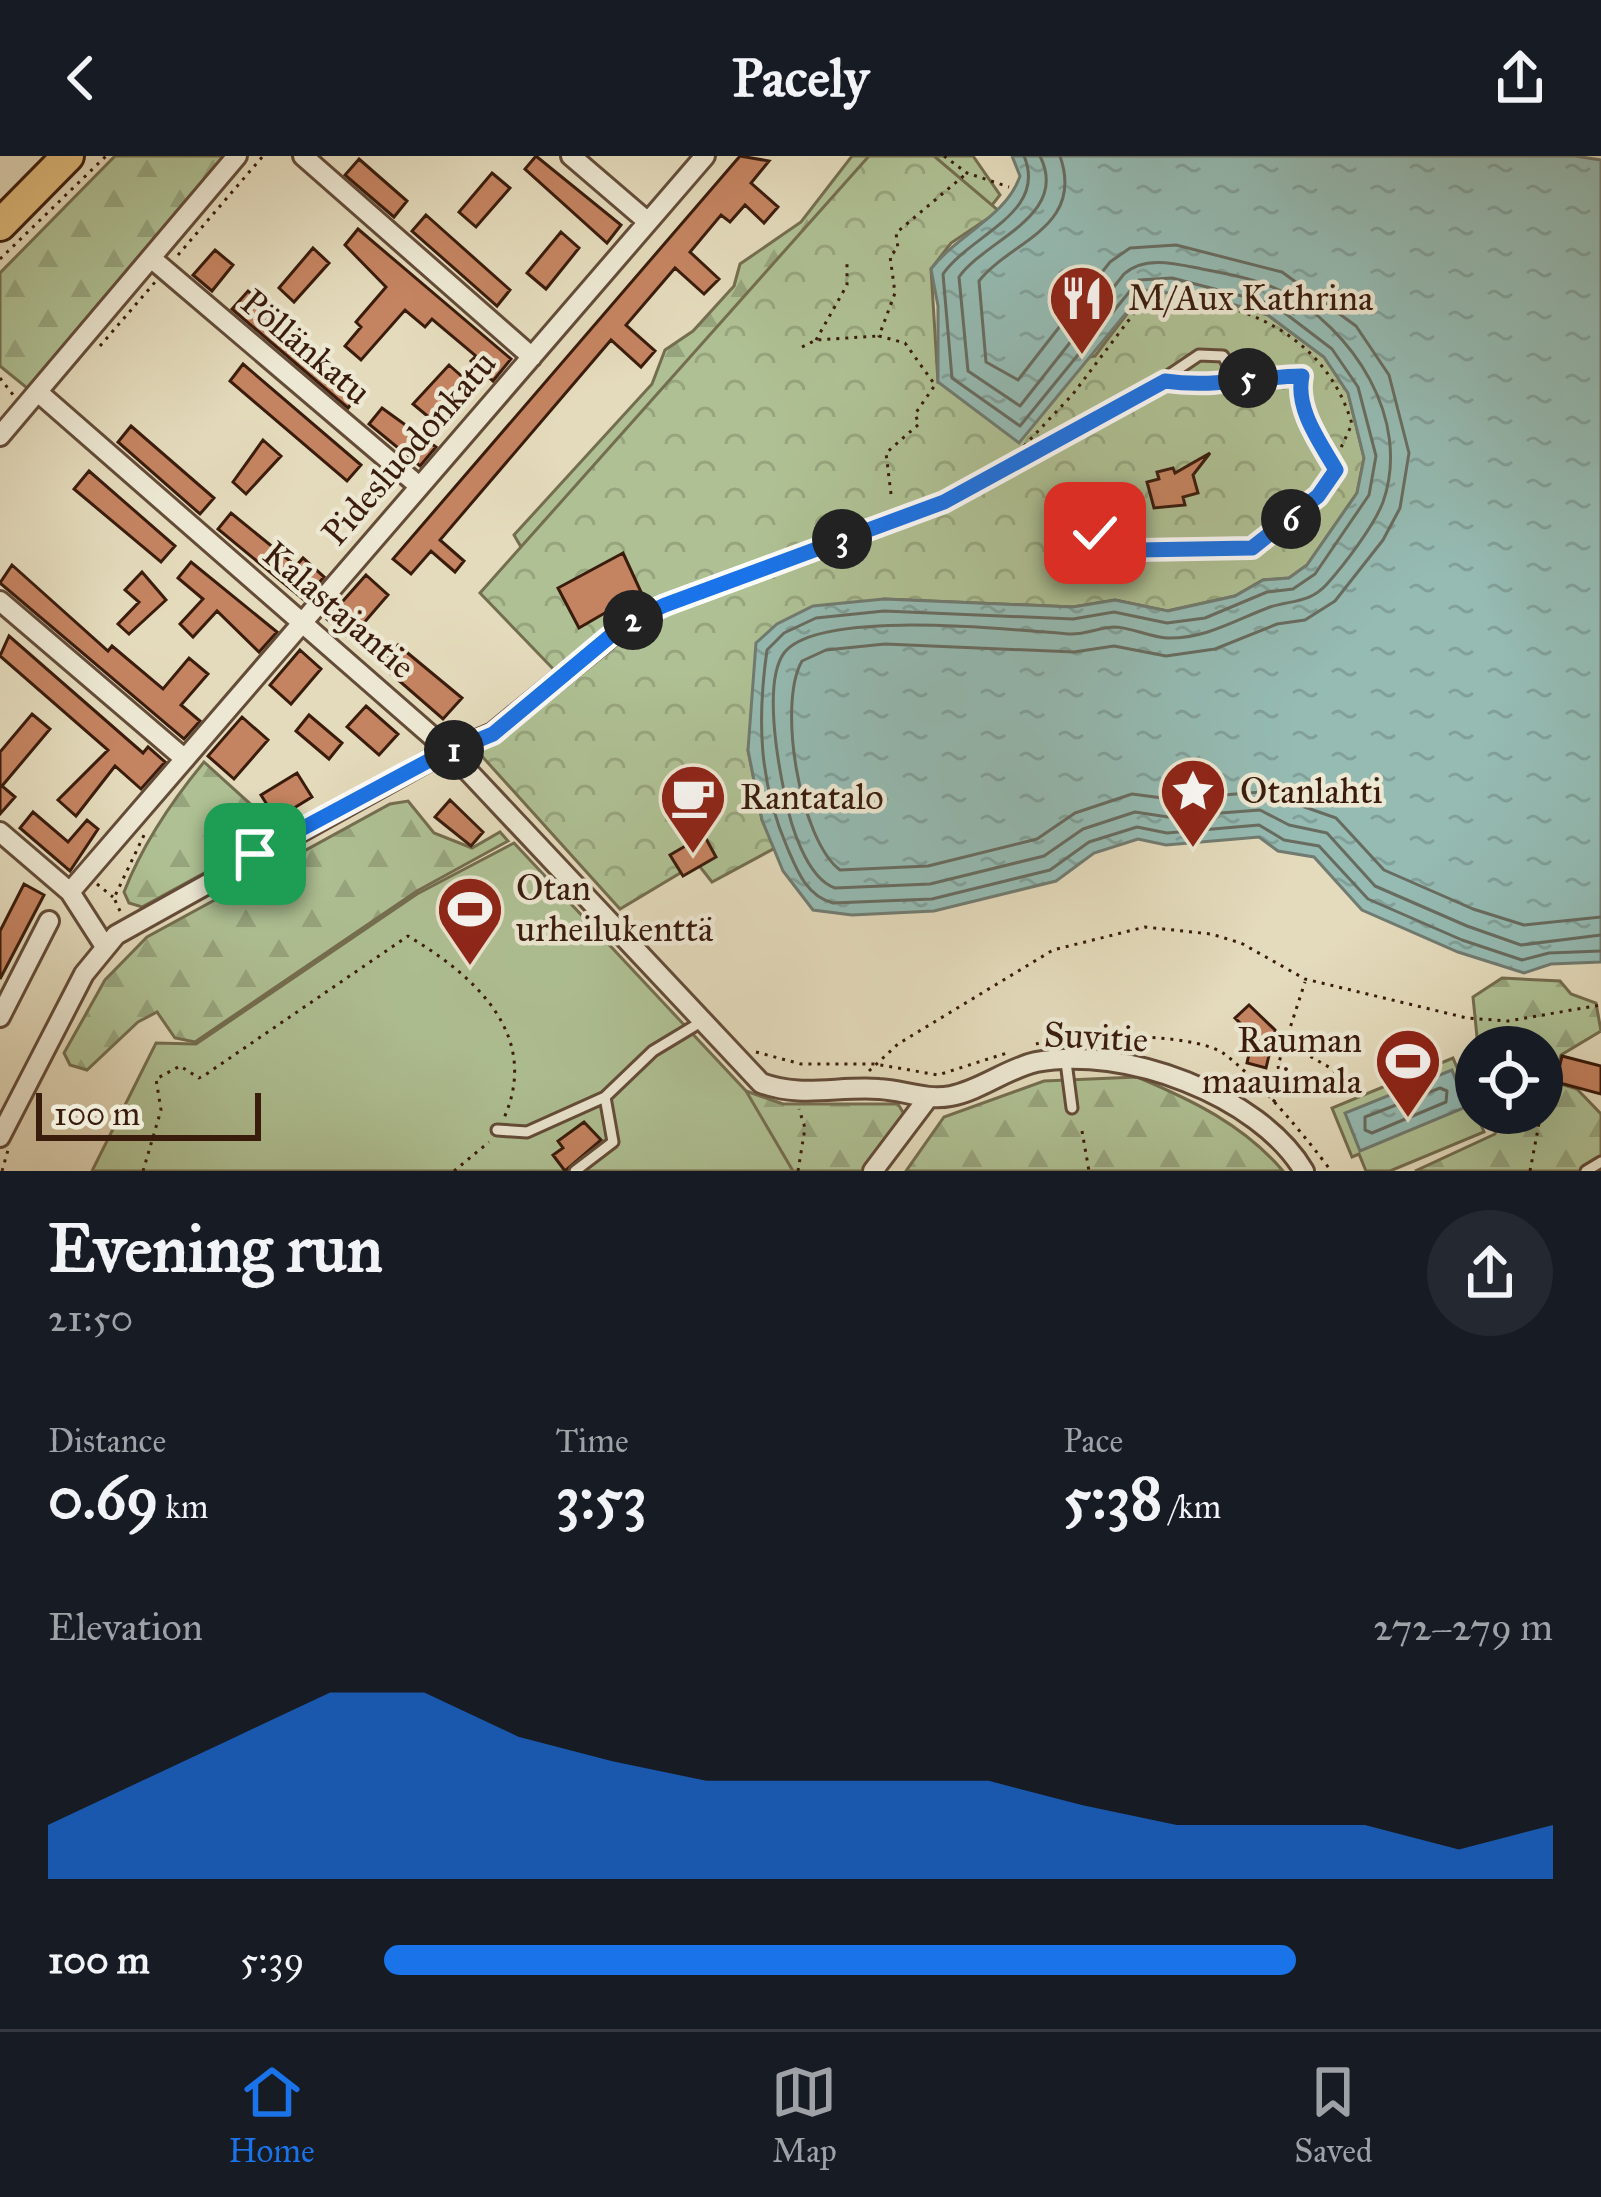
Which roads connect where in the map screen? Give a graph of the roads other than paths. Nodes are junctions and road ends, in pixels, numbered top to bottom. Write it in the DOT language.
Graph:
graph roads {
  1 [pos="68,156"];
  2 [pos="237,156"];
  3 [pos="303,156"];
  4 [pos="571,156"];
  5 [pos="705,156"];
  6 [pos="648,222"];
  7 [pos="0,225"];
  8 [pos="151,258"];
  9 [pos="532,357"];
  10 [pos="1231,379"];
  11 [pos="1165,381"];
  12 [pos="39,392"];
  13 [pos="0,436"];
  14 [pos="419,486"];
  15 [pos="1088,529"];
  16 [pos="0,601"];
  17 [pos="303,620"];
  18 [pos="626,623"];
  19 [pos="450,752"];
  20 [pos="185,759"];
  21 [pos="0,832"];
  22 [pos="70,892"];
  23 [pos="49,922"];
  24 [pos="104,945"];
  25 [pos="0,1017"];
  26 [pos="701,1022"];
  27 [pos="1066,1062"];
  28 [pos="605,1097"];
  29 [pos="928,1098"];
  30 [pos="1072,1108"];
  31 [pos="497,1130"];
  32 [pos="8,1136"];
  33 [pos="1601,1162"];
  34 [pos="575,1171"];
  35 [pos="872,1171"];
  36 [pos="1304,1171"];
  37 [pos="1586,1171"];
  1 -- 7 [label="highway"];
  2 -- 8 [label="street"];
  3 -- 9 [label="street"];
  4 -- 6 [label="street"];
  5 -- 6 [label="street, Pidesluodonkatu"];
  6 -- 9 [label="street, Pidesluodonkatu"];
  8 -- 12 [label="street"];
  8 -- 14 [label="street, Pöllänkatu"];
  9 -- 14 [label="street, Pidesluodonkatu"];
  10 -- 11 [label="lane"];
  10 -- 11 [label="lane"];
  10 -- 15 [label="lane"];
  11 -- 18 [label="lane"];
  12 -- 13 [label="street"];
  12 -- 17 [label="street, Kalastajantie"];
  14 -- 17 [label="street, Pidesluodonkatu"];
  16 -- 20 [label="street"];
  17 -- 19 [label="street, Kalastajantie"];
  17 -- 20 [label="street, Pidesluodonkatu"];
  18 -- 19 [label="street"];
  19 -- 24 [label="street"];
  19 -- 26 [label="street, Kalastajantie"];
  20 -- 22 [label="street, Pidesluodonkatu"];
  21 -- 22 [label="street"];
  22 -- 24 [label="street"];
  23 -- 25 [label="street"];
  24 -- 32 [label="street"];
  26 -- 28 [label="lane"];
  26 -- 29 [label="street, Kalastajantie"];
  27 -- 29 [label="street, Suvitie"];
  27 -- 30 [label="lane"];
  27 -- 36 [label="street, Suvitie"];
  28 -- 31 [label="lane"];
  28 -- 34 [label="lane"];
  29 -- 35 [label="street"];
  33 -- 37 [label="lane"];
}
